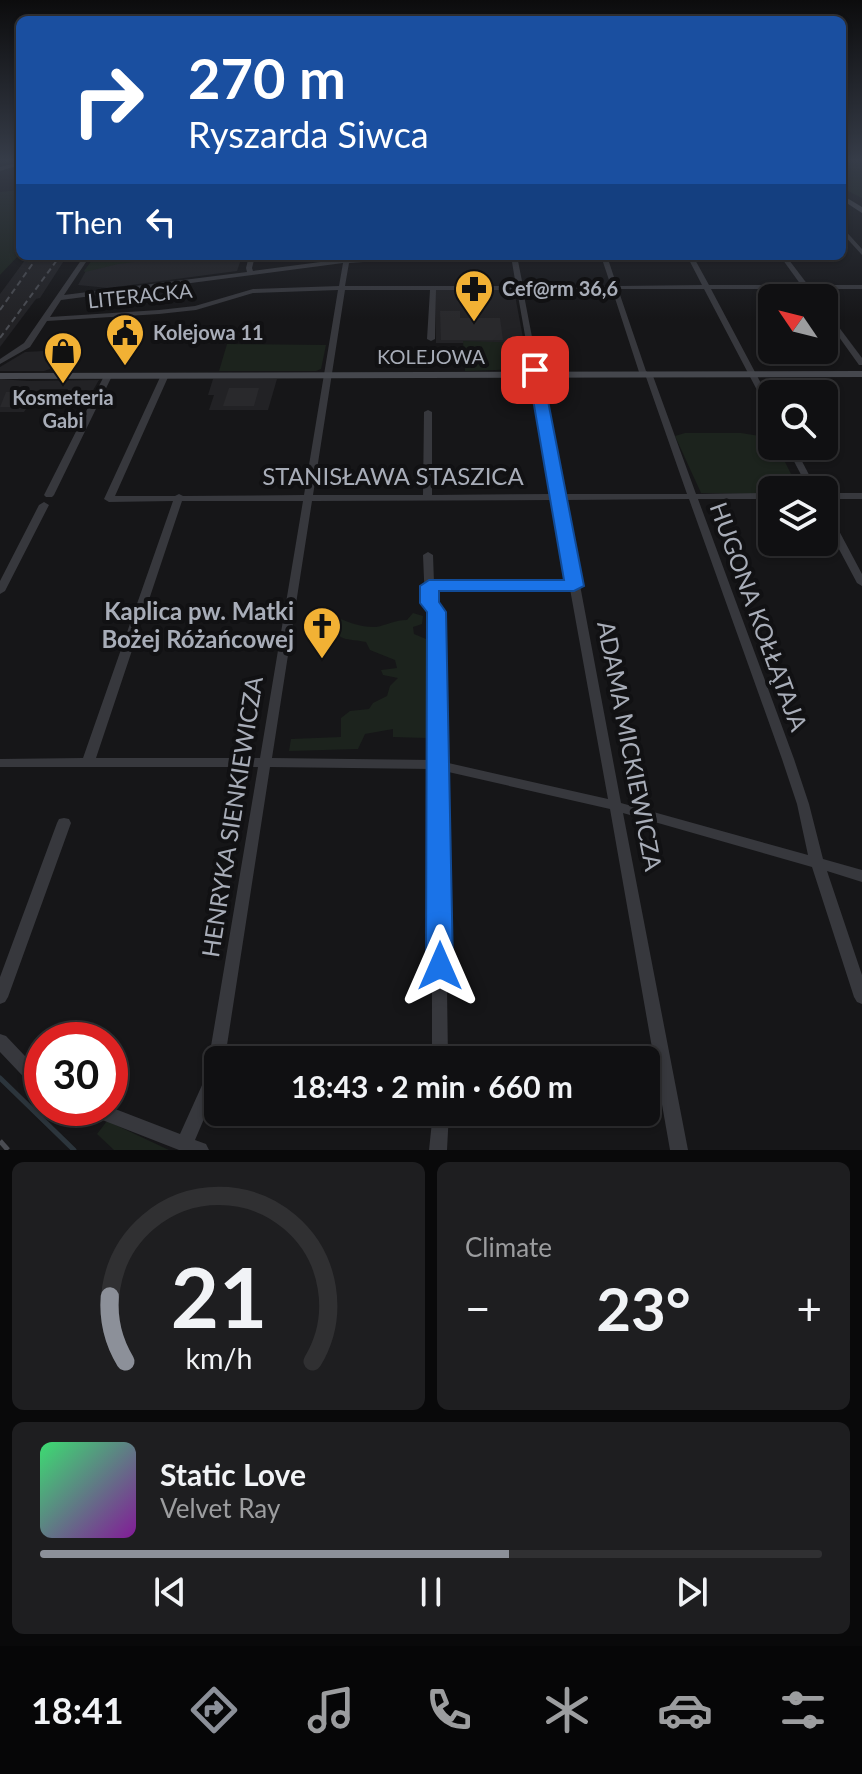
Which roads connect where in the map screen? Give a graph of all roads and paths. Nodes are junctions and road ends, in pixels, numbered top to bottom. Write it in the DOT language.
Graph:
graph roads {
  1 [pos="846,234"];
  2 [pos="862,253"];
  3 [pos="84,260"];
  4 [pos="251,260"];
  5 [pos="340,260"];
  6 [pos="346,260"];
  7 [pos="515,260"];
  8 [pos="606,260"];
  9 [pos="692,260"];
  10 [pos="786,260"];
  11 [pos="251,274"];
  12 [pos="804,284"];
  13 [pos="342,287"];
  14 [pos="433,287"];
  15 [pos="520,287"];
  16 [pos="616,287"];
  17 [pos="706,287"];
  18 [pos="758,287"];
  19 [pos="838,287"];
  20 [pos="862,287"];
  21 [pos="59,298"];
  22 [pos="44,319"];
  23 [pos="838,330"];
  24 [pos="431,339"];
  25 [pos="0,362"];
  26 [pos="862,363"];
  27 [pos="753,374"];
  28 [pos="862,374"];
  29 [pos="165,375"];
  30 [pos="327,375"];
  31 [pos="536,375"];
  32 [pos="646,375"];
  33 [pos="0,376"];
  34 [pos="108,376"];
  35 [pos="758,384"];
  36 [pos="428,412"];
  37 [pos="758,496"];
  38 [pos="838,496"];
  39 [pos="862,496"];
  40 [pos="179,497"];
  41 [pos="306,497"];
  42 [pos="427,497"];
  43 [pos="693,497"];
  44 [pos="559,498"];
  45 [pos="838,538"];
  46 [pos="428,555"];
  47 [pos="862,583"];
  48 [pos="429,586"];
  49 [pos="574,586"];
  50 [pos="0,591"];
  51 [pos="0,763"];
  52 [pos="88,763"];
  53 [pos="263,763"];
  54 [pos="439,765"];
  55 [pos="616,806"];
  56 [pos="64,823"];
  57 [pos="817,863"];
  58 [pos="862,876"];
  59 [pos="0,997"];
  60 [pos="862,997"];
  61 [pos="0,1041"];
  62 [pos="440,1046"];
  63 [pos="24,1066"];
  64 [pos="128,1122"];
  65 [pos="440,1126"];
  66 [pos="193,1147"];
  67 [pos="438,1150"];
  68 [pos="679,1150"];
  1 -- 2 [label="street"];
  3 -- 21 [label="street"];
  4 -- 11 [label="street"];
  5 -- 11 [label="street"];
  6 -- 13 [label="street, HENRYKA SIENKIEWICZA"];
  7 -- 15 [label="street, ADAMA MICKIEWICZA"];
  8 -- 16 [label="street, HUGONA KOŁŁĄTAJA"];
  9 -- 17 [label="street"];
  10 -- 12 [label="street"];
  11 -- 21 [label="street"];
  13 -- 14 [label="street, LITERACKA"];
  13 -- 22 [label="street, LITERACKA"];
  13 -- 30 [label="street, HENRYKA SIENKIEWICZA"];
  14 -- 15 [label="street, LITERACKA"];
  14 -- 24 [label="street"];
  15 -- 16 [label="street, LITERACKA"];
  15 -- 31 [label="street, ADAMA MICKIEWICZA"];
  16 -- 17 [label="street, LITERACKA"];
  16 -- 32 [label="street, HUGONA KOŁŁĄTAJA"];
  17 -- 18 [label="street, LITERACKA"];
  17 -- 27 [label="street"];
  19 -- 20 [label="street, LITERACKA"];
  21 -- 22 [label="street"];
  22 -- 25 [label="street"];
  23 -- 26 [label="street"];
  27 -- 28 [label="street, KOLEJOWA"];
  27 -- 32 [label="street, KOLEJOWA"];
  27 -- 35 [label="street"];
  29 -- 30 [label="street, KOLEJOWA"];
  29 -- 34 [label="street, KOLEJOWA"];
  29 -- 40 [label="street, STANISŁAWA STASZICA"];
  30 -- 31 [label="street, KOLEJOWA"];
  30 -- 41 [label="street, HENRYKA SIENKIEWICZA"];
  31 -- 32 [label="street, KOLEJOWA"];
  31 -- 44 [label="street, ADAMA MICKIEWICZA"];
  32 -- 43 [label="street, HUGONA KOŁŁĄTAJA"];
  33 -- 34 [label="street, KOLEJOWA"];
  34 -- 50 [label="street"];
  36 -- 42 [label="street"];
  37 -- 43 [label="street, STANISŁAWA STASZICA"];
  38 -- 39 [label="street"];
  40 -- 41 [label="street, STANISŁAWA STASZICA"];
  40 -- 52 [label="street"];
  41 -- 42 [label="street, STANISŁAWA STASZICA"];
  41 -- 53 [label="street, HENRYKA SIENKIEWICZA"];
  42 -- 44 [label="street, STANISŁAWA STASZICA"];
  43 -- 44 [label="street, STANISŁAWA STASZICA"];
  43 -- 57 [label="street, HUGONA KOŁŁĄTAJA"];
  44 -- 49 [label="street, ADAMA MICKIEWICZA"];
  45 -- 47 [label="street"];
  46 -- 48 [label="street"];
  48 -- 49 [label="street"];
  48 -- 54 [label="street"];
  49 -- 55 [label="street, ADAMA MICKIEWICZA"];
  51 -- 52 [label="street"];
  52 -- 53 [label="street"];
  53 -- 54 [label="street"];
  53 -- 66 [label="street, HENRYKA SIENKIEWICZA"];
  54 -- 55 [label="street"];
  54 -- 62 [label="street"];
  55 -- 57 [label="street"];
  55 -- 68 [label="street, ADAMA MICKIEWICZA"];
  56 -- 59 [label="street"];
  57 -- 58 [label="street"];
  57 -- 60 [label="street, HUGONA KOŁŁĄTAJA"];
  61 -- 63 [label="street"];
  64 -- 66 [label="street"];
  65 -- 67 [label="street"];
}
